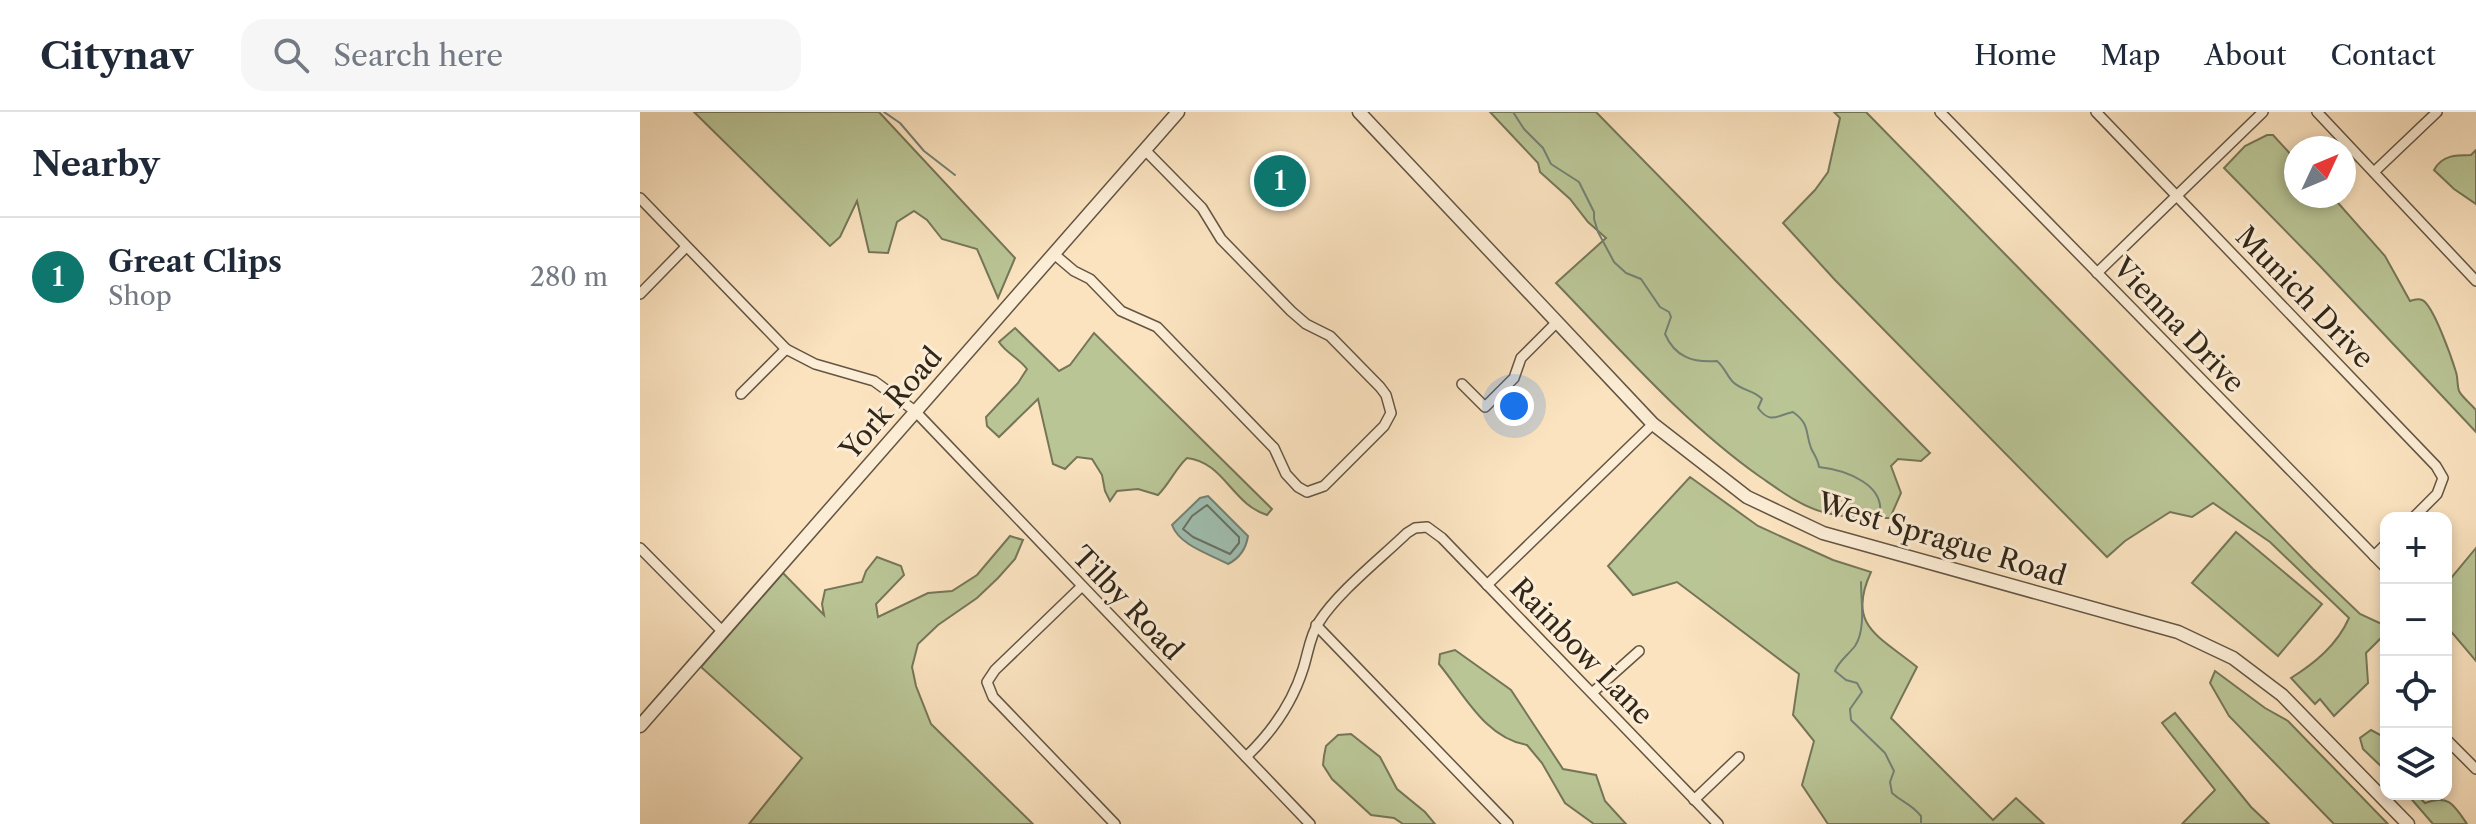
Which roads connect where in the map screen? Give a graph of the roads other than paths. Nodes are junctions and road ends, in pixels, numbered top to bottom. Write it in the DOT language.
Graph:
graph roads {
  1 [pos="1178,112"];
  2 [pos="1359,112"];
  3 [pos="1940,112"];
  4 [pos="2096,112"];
  5 [pos="2263,112"];
  6 [pos="2317,112"];
  7 [pos="2437,112"];
  8 [pos="1145,150"];
  9 [pos="2374,172"];
  10 [pos="2178,195"];
  11 [pos="640,198"];
  12 [pos="686,247"];
  13 [pos="1054,254"];
  14 [pos="2097,273"];
  15 [pos="2476,281"];
  16 [pos="640,294"];
  17 [pos="1557,322"];
  18 [pos="786,349"];
  19 [pos="1462,384"];
  20 [pos="741,394"];
  21 [pos="915,411"];
  22 [pos="1653,424"];
  23 [pos="2419,512"];
  24 [pos="640,548"];
  25 [pos="2380,550"];
  26 [pos="2374,556"];
  27 [pos="2380,562"];
  28 [pos="1487,585"];
  29 [pos="1081,587"];
  30 [pos="1316,625"];
  31 [pos="722,631"];
  32 [pos="1639,651"];
  33 [pos="1592,693"];
  34 [pos="640,726"];
  35 [pos="2452,745"];
  36 [pos="1246,757"];
  37 [pos="1739,757"];
  38 [pos="2476,769"];
  39 [pos="1694,800"];
  40 [pos="1115,824"];
  41 [pos="1310,824"];
  42 [pos="1508,824"];
  43 [pos="1718,824"];
  44 [pos="2408,824"];
  1 -- 8 [label="street, York Road"];
  2 -- 17 [label="street, West Sprague Road"];
  3 -- 14 [label="street, Vienna Drive"];
  4 -- 10 [label="street, Munich Drive"];
  5 -- 10 [label="street"];
  6 -- 9 [label="street"];
  7 -- 9 [label="street"];
  8 -- 13 [label="street, York Road"];
  8 -- 13 [label="street"];
  9 -- 15 [label="street"];
  10 -- 14 [label="street"];
  10 -- 23 [label="street, Munich Drive"];
  11 -- 12 [label="street"];
  12 -- 16 [label="street"];
  12 -- 18 [label="street"];
  13 -- 21 [label="street, York Road"];
  14 -- 26 [label="street, Vienna Drive"];
  17 -- 19 [label="street"];
  17 -- 22 [label="street, West Sprague Road"];
  18 -- 20 [label="street"];
  18 -- 21 [label="street, Tilby Road"];
  21 -- 29 [label="street, Tilby Road"];
  21 -- 31 [label="street, York Road"];
  22 -- 28 [label="street"];
  22 -- 44 [label="street, West Sprague Road"];
  24 -- 31 [label="street"];
  25 -- 26 [label="street"];
  26 -- 27 [label="street, Vienna Drive"];
  28 -- 30 [label="street, Rainbow Lane"];
  28 -- 33 [label="street, Rainbow Lane"];
  29 -- 36 [label="street, Tilby Road"];
  29 -- 40 [label="street"];
  30 -- 36 [label="street"];
  30 -- 42 [label="street"];
  31 -- 34 [label="street, York Road"];
  32 -- 33 [label="street"];
  33 -- 39 [label="street, Rainbow Lane"];
  35 -- 38 [label="street"];
  36 -- 41 [label="street, Tilby Road"];
  37 -- 39 [label="street"];
  39 -- 43 [label="street, Rainbow Lane"];
}
